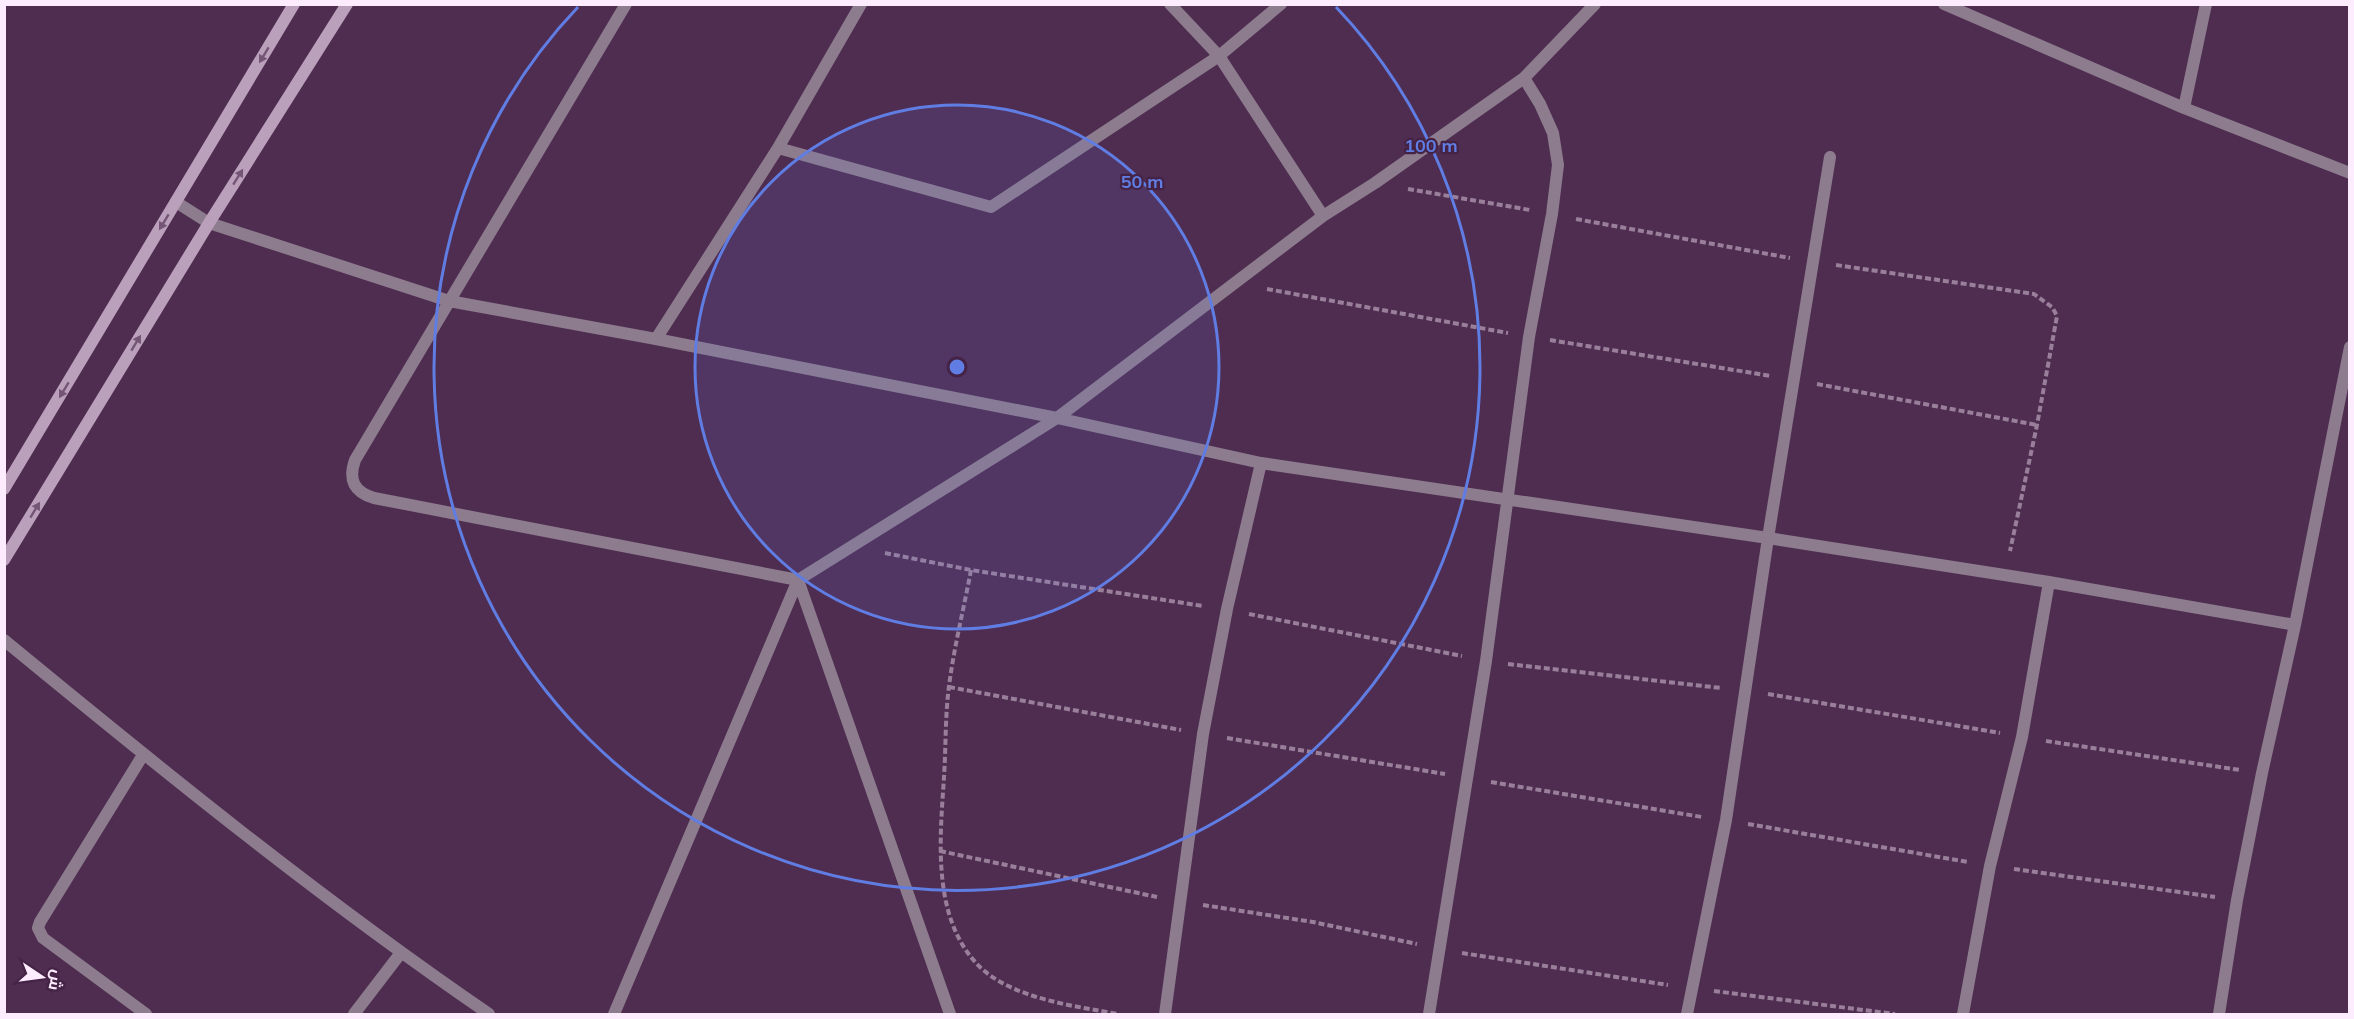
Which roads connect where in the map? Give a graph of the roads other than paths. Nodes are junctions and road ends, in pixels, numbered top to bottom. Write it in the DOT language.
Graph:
graph roads {
  1 [pos="294,4"];
  2 [pos="347,4"];
  3 [pos="626,4"];
  4 [pos="861,4"];
  5 [pos="1170,4"];
  6 [pos="1281,4"];
  7 [pos="1595,4"];
  8 [pos="1944,4"];
  9 [pos="2206,4"];
  10 [pos="1219,56"];
  11 [pos="1524,78"];
  12 [pos="2184,108"];
  13 [pos="778,147"];
  14 [pos="1830,157"];
  15 [pos="2349,173"];
  16 [pos="176,202"];
  17 [pos="1323,216"];
  18 [pos="209,223"];
  19 [pos="449,301"];
  20 [pos="656,339"];
  21 [pos="2349,347"];
  22 [pos="1057,418"];
  23 [pos="1261,463"];
  24 [pos="4,489"];
  25 [pos="1506,500"];
  26 [pos="1768,538"];
  27 [pos="4,560"];
  28 [pos="798,580"];
  29 [pos="2049,582"];
  30 [pos="2295,625"];
  31 [pos="4,640"];
  32 [pos="143,754"];
  33 [pos="400,954"];
  34 [pos="146,1014"];
  35 [pos="354,1014"];
  36 [pos="489,1014"];
  37 [pos="614,1014"];
  38 [pos="950,1014"];
  39 [pos="1165,1014"];
  40 [pos="1430,1014"];
  41 [pos="1687,1014"];
  42 [pos="1963,1014"];
  43 [pos="2218,1014"];
  1 -- 16 [label="street, one-way"];
  18 -- 2 [label="street, one-way"];
  3 -- 19 [label="street"];
  4 -- 13 [label="street"];
  5 -- 10 [label="street"];
  6 -- 10 [label="street"];
  7 -- 11 [label="street"];
  8 -- 12 [label="street"];
  9 -- 12 [label="street"];
  10 -- 13 [label="street"];
  10 -- 17 [label="street"];
  11 -- 17 [label="street"];
  11 -- 25 [label="street"];
  12 -- 15 [label="street"];
  13 -- 20 [label="street"];
  14 -- 26 [label="street"];
  16 -- 18 [label="street"];
  16 -- 24 [label="street, one-way"];
  17 -- 22 [label="street"];
  18 -- 19 [label="street"];
  27 -- 18 [label="street, one-way"];
  19 -- 20 [label="street"];
  19 -- 28 [label="street"];
  20 -- 22 [label="street"];
  21 -- 30 [label="street"];
  22 -- 23 [label="street"];
  22 -- 28 [label="street"];
  23 -- 25 [label="street"];
  23 -- 39 [label="street"];
  25 -- 26 [label="street"];
  25 -- 40 [label="street"];
  26 -- 29 [label="street"];
  26 -- 41 [label="street"];
  28 -- 37 [label="street"];
  28 -- 38 [label="street"];
  29 -- 30 [label="street"];
  29 -- 42 [label="street"];
  30 -- 43 [label="street"];
  31 -- 32 [label="street"];
  32 -- 33 [label="street"];
  32 -- 34 [label="street"];
  33 -- 35 [label="street"];
  33 -- 36 [label="street"];
}
